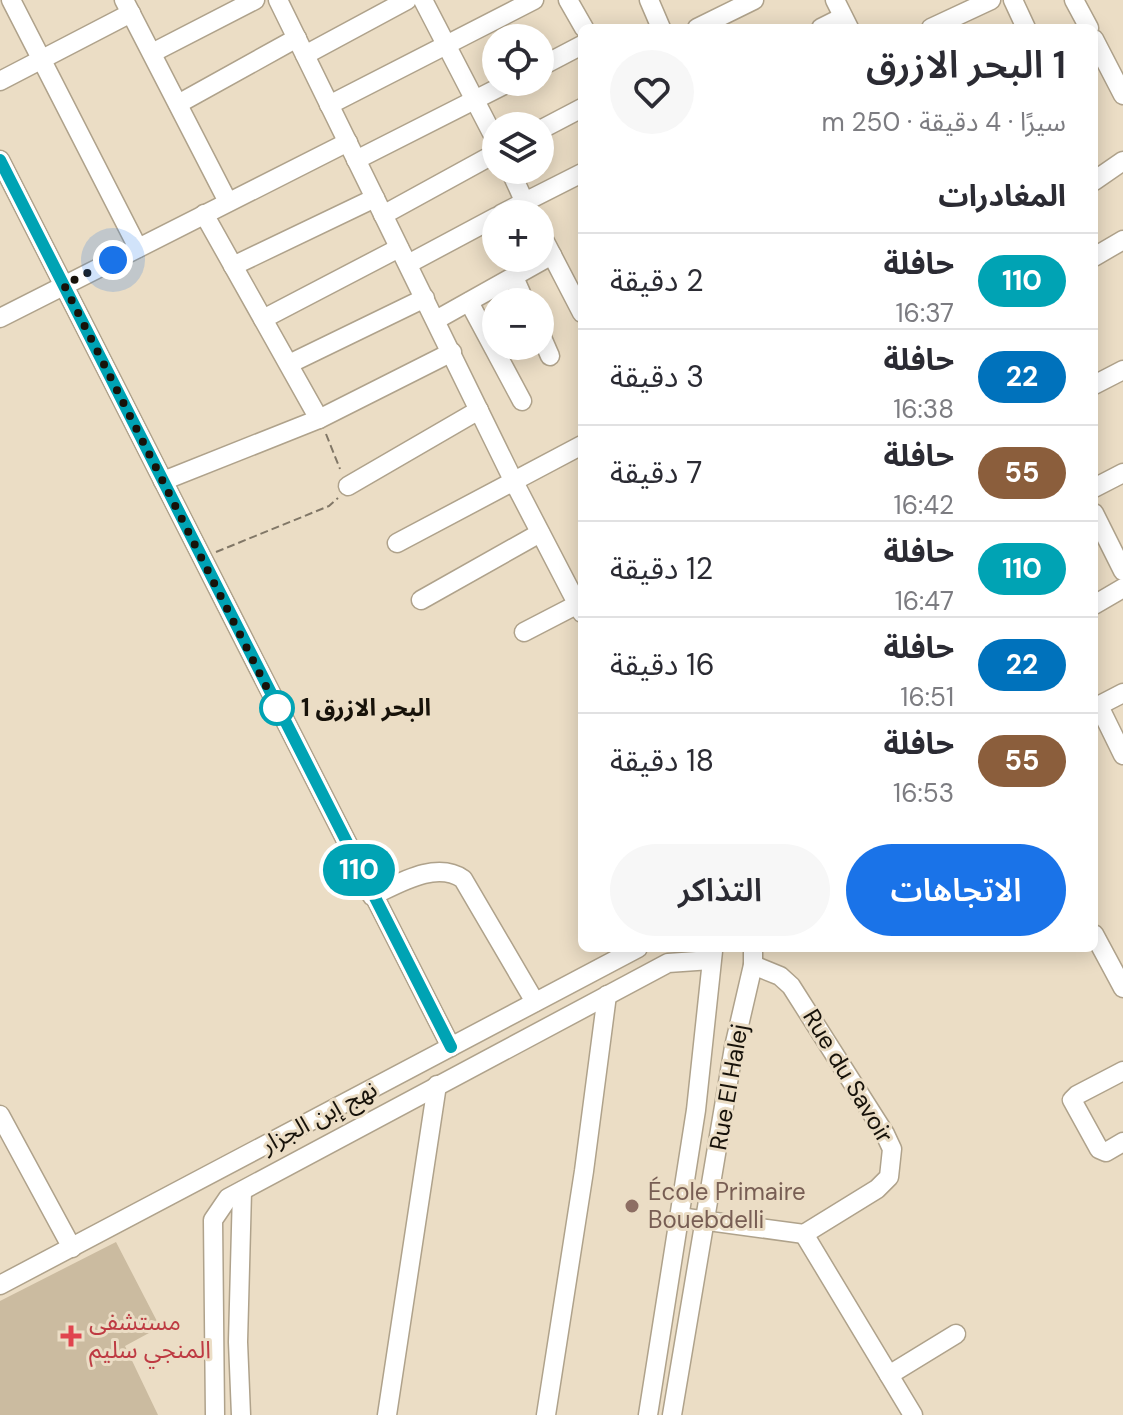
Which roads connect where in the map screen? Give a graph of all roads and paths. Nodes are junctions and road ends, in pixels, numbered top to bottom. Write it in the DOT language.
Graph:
graph roads {
  1 [pos="11,0"];
  2 [pos="255,0"];
  3 [pos="407,0"];
  4 [pos="423,0"];
  5 [pos="534,0"];
  6 [pos="568,0"];
  7 [pos="649,0"];
  8 [pos="754,0"];
  9 [pos="991,0"];
  10 [pos="1013,0"];
  11 [pos="281,1"];
  12 [pos="1079,2"];
  13 [pos="128,6"];
  14 [pos="954,23"];
  15 [pos="582,24"];
  16 [pos="659,24"];
  17 [pos="705,24"];
  18 [pos="1024,24"];
  19 [pos="1087,24"];
  20 [pos="448,45"];
  21 [pos="301,46"];
  22 [pos="578,47"];
  23 [pos="1098,47"];
  24 [pos="152,53"];
  25 [pos="40,60"];
  26 [pos="554,60"];
  27 [pos="0,81"];
  28 [pos="1123,95"];
  29 [pos="482,96"];
  30 [pos="474,100"];
  31 [pos="178,104"];
  32 [pos="329,105"];
  33 [pos="578,110"];
  34 [pos="482,115"];
  35 [pos="554,123"];
  36 [pos="348,142"];
  37 [pos="482,159"];
  38 [pos="0,160"];
  39 [pos="356,160"];
  40 [pos="1123,161"];
  41 [pos="1098,173"];
  42 [pos="578,176"];
  43 [pos="540,200"];
  44 [pos="228,202"];
  45 [pos="379,207"];
  46 [pos="204,214"];
  47 [pos="482,222"];
  48 [pos="1123,240"];
  49 [pos="138,248"];
  50 [pos="1098,255"];
  51 [pos="404,256"];
  52 [pos="554,259"];
  53 [pos="233,266"];
  54 [pos="523,272"];
  55 [pos="514,277"];
  56 [pos="64,285"];
  57 [pos="519,288"];
  58 [pos="425,298"];
  59 [pos="469,302"];
  60 [pos="578,305"];
  61 [pos="0,318"];
  62 [pos="263,319"];
  63 [pos="436,320"];
  64 [pos="452,352"];
  65 [pos="289,364"];
  66 [pos="1123,370"];
  67 [pos="1098,381"];
  68 [pos="522,401"];
  69 [pos="479,410"];
  70 [pos="319,419"];
  71 [pos="578,447"];
  72 [pos="1123,473"];
  73 [pos="513,480"];
  74 [pos="163,481"];
  75 [pos="348,486"];
  76 [pos="1098,486"];
  77 [pos="540,533"];
  78 [pos="1099,537"];
  79 [pos="397,543"];
  80 [pos="202,558"];
  81 [pos="1123,571"];
  82 [pos="1123,588"];
  83 [pos="421,600"];
  84 [pos="578,602"];
  85 [pos="1098,603"];
  86 [pos="578,607"];
  87 [pos="524,632"];
  88 [pos="1123,693"];
  89 [pos="1098,706"];
  90 [pos="1098,709"];
  91 [pos="1123,755"];
  92 [pos="372,896"];
  93 [pos="1098,941"];
  94 [pos="630,952"];
  95 [pos="712,954"];
  96 [pos="753,956"];
  97 [pos="1123,988"];
  98 [pos="607,995"];
  99 [pos="535,1002"];
  100 [pos="451,1047"];
  101 [pos="1123,1071"];
  102 [pos="437,1085"];
  103 [pos="0,1115"];
  104 [pos="1123,1142"];
  105 [pos="242,1191"];
  106 [pos="679,1217"];
  107 [pos="705,1222"];
  108 [pos="804,1234"];
  109 [pos="72,1248"];
  110 [pos="0,1285"];
  111 [pos="956,1334"];
  112 [pos="889,1375"];
  113 [pos="215,1415"];
  114 [pos="241,1415"];
  115 [pos="387,1415"];
  116 [pos="546,1415"];
  117 [pos="648,1415"];
  118 [pos="672,1415"];
  119 [pos="913,1415"];
  1 -- 25 [label="street"];
  2 -- 24 [label="street"];
  3 -- 21 [label="street"];
  4 -- 20 [label="street"];
  5 -- 20 [label="street"];
  6 -- 15 [label="street"];
  7 -- 16 [label="street"];
  8 -- 17 [label="street"];
  9 -- 14 [label="street"];
  10 -- 18 [label="street"];
  11 -- 21 [label="street"];
  12 -- 19 [label="street"];
  13 -- 24 [label="street"];
  13 -- 25 [label="street"];
  20 -- 30 [label="street"];
  20 -- 32 [label="street"];
  21 -- 31 [label="street"];
  21 -- 32 [label="street"];
  22 -- 26 [label="street"];
  23 -- 28 [label="street"];
  24 -- 31 [label="street"];
  25 -- 27 [label="street"];
  25 -- 49 [label="street"];
  29 -- 30 [label="street"];
  30 -- 34 [label="street"];
  30 -- 39 [label="street"];
  31 -- 44 [label="street"];
  32 -- 36 [label="street"];
  33 -- 35 [label="street"];
  36 -- 39 [label="street"];
  36 -- 44 [label="street"];
  37 -- 45 [label="street"];
  38 -- 56 [label="street"];
  39 -- 45 [label="street"];
  40 -- 41 [label="street"];
  42 -- 43 [label="street"];
  44 -- 46 [label="street"];
  45 -- 51 [label="street"];
  45 -- 53 [label="street"];
  46 -- 49 [label="street"];
  46 -- 53 [label="street"];
  47 -- 51 [label="street"];
  48 -- 50 [label="street"];
  49 -- 56 [label="street"];
  51 -- 58 [label="street"];
  51 -- 62 [label="street"];
  52 -- 60 [label="street"];
  53 -- 62 [label="street"];
  54 -- 55 [label="street"];
  55 -- 57 [label="street"];
  55 -- 59 [label="street"];
  56 -- 61 [label="street"];
  56 -- 74 [label="street"];
  58 -- 63 [label="street"];
  58 -- 65 [label="street"];
  59 -- 63 [label="street"];
  59 -- 68 [label="street"];
  62 -- 65 [label="street"];
  63 -- 64 [label="street"];
  64 -- 69 [label="street"];
  64 -- 70 [label="street"];
  65 -- 70 [label="street"];
  66 -- 67 [label="street"];
  69 -- 73 [label="street"];
  69 -- 75 [label="street"];
  70 -- 74 [label="street"];
  70 -- 75 [label="path"];
  71 -- 73 [label="street"];
  72 -- 76 [label="street"];
  73 -- 77 [label="street"];
  73 -- 79 [label="street"];
  74 -- 80 [label="street"];
  75 -- 80 [label="path"];
  77 -- 83 [label="street"];
  77 -- 84 [label="street"];
  78 -- 81 [label="street"];
  80 -- 92 [label="street"];
  82 -- 85 [label="street"];
  86 -- 87 [label="street"];
  88 -- 89 [label="street"];
  90 -- 91 [label="street"];
  92 -- 99 [label="street"];
  92 -- 100 [label="street"];
  93 -- 97 [label="street"];
  94 -- 99 [label="street, نهج إبن الجزار"];
  95 -- 98 [label="street"];
  95 -- 106 [label="street, Rue El Halej"];
  96 -- 107 [label="street, Rue El Halej"];
  96 -- 108 [label="street, Rue du Savoir"];
  98 -- 102 [label="street"];
  98 -- 116 [label="street"];
  99 -- 100 [label="street, نهج إبن الجزار"];
  100 -- 109 [label="street, نهج إبن الجزار"];
  101 -- 104 [label="street"];
  102 -- 105 [label="street"];
  102 -- 115 [label="street"];
  103 -- 109 [label="street"];
  105 -- 113 [label="street"];
  105 -- 114 [label="street"];
  106 -- 107 [label="street"];
  106 -- 117 [label="street, Rue El Halej"];
  107 -- 108 [label="street"];
  107 -- 118 [label="street, Rue El Halej"];
  108 -- 112 [label="street"];
  109 -- 110 [label="street, نهج إبن الجزار"];
  111 -- 112 [label="street"];
  112 -- 119 [label="street"];
}
